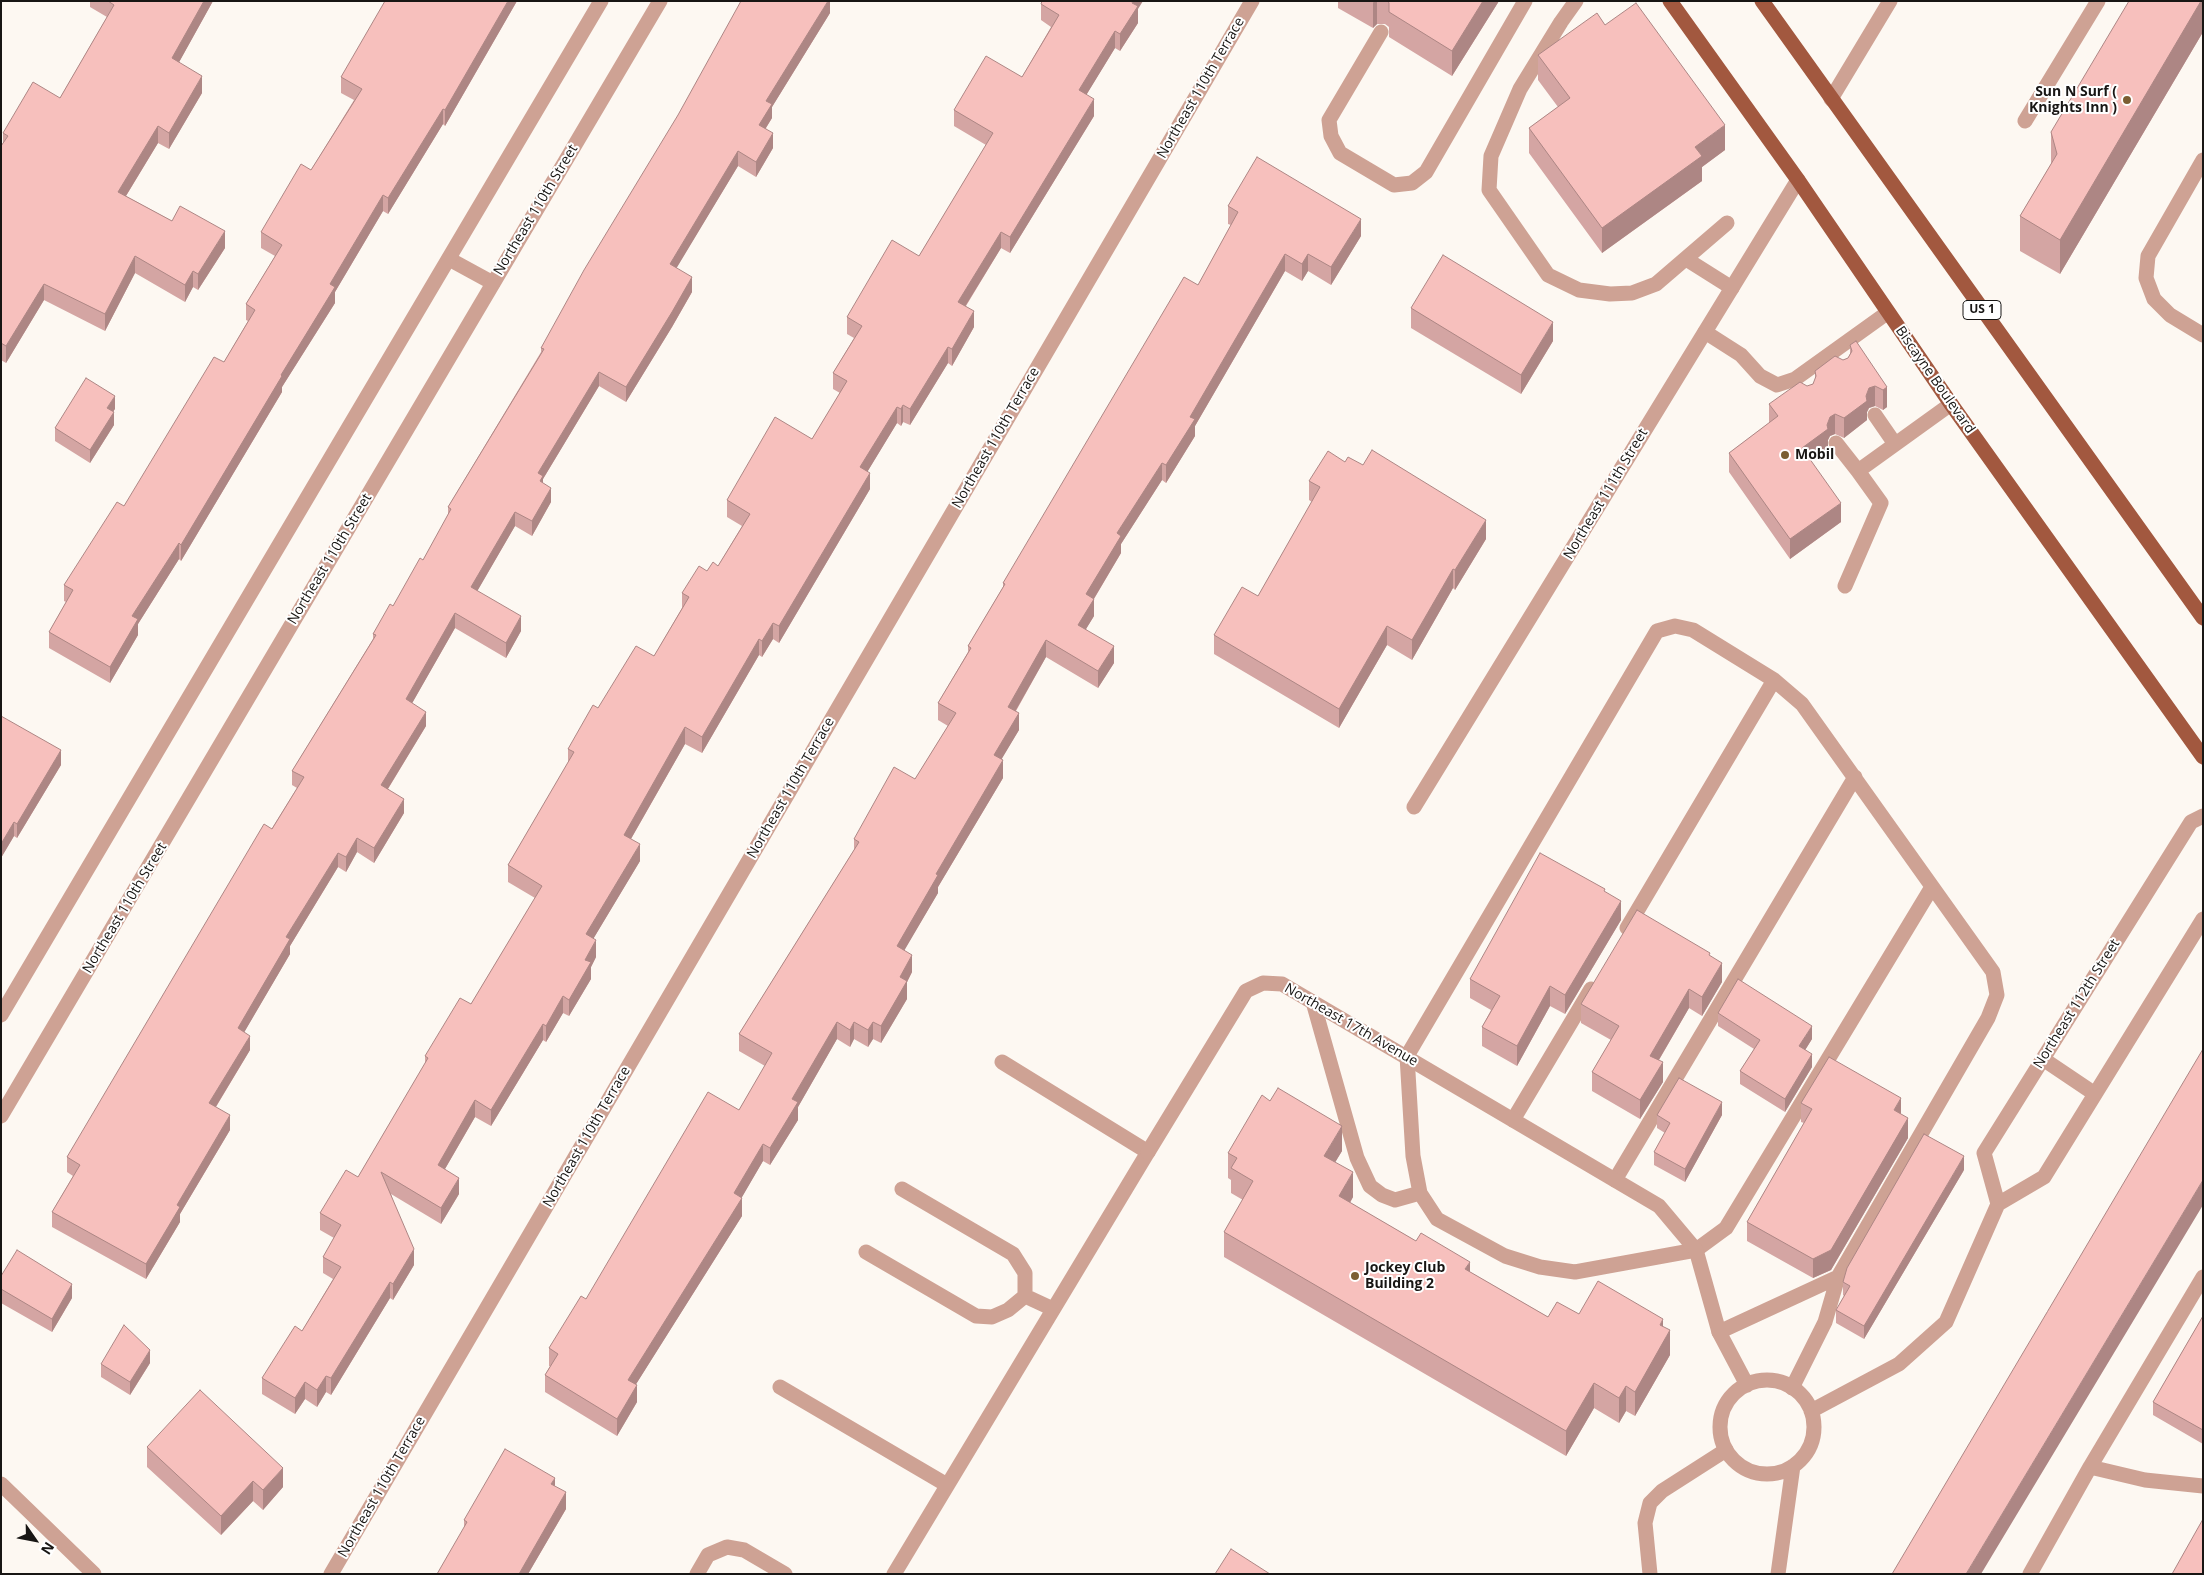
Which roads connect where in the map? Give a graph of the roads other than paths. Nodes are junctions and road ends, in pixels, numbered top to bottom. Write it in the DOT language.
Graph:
graph roads {
  1 [pos="601,1"];
  2 [pos="660,1"];
  3 [pos="1252,1"];
  4 [pos="1525,1"];
  5 [pos="1576,1"];
  6 [pos="1670,1"];
  7 [pos="1762,1"];
  8 [pos="1890,1"];
  9 [pos="2098,1"];
  10 [pos="1381,32"];
  11 [pos="1830,99"];
  12 [pos="2025,121"];
  13 [pos="2203,160"];
  14 [pos="1798,180"];
  15 [pos="1727,223"];
  16 [pos="449,259"];
  17 [pos="1686,259"];
  18 [pos="493,283"];
  19 [pos="1732,288"];
  20 [pos="1887,313"];
  21 [pos="1705,332"];
  22 [pos="2203,334"];
  23 [pos="1951,404"];
  24 [pos="1874,415"];
  25 [pos="1836,443"];
  26 [pos="1895,444"];
  27 [pos="1858,471"];
  28 [pos="1845,586"];
  29 [pos="2203,618"];
  30 [pos="1774,680"];
  31 [pos="2203,757"];
  32 [pos="1854,777"];
  33 [pos="1414,807"];
  34 [pos="2203,816"];
  35 [pos="1932,887"];
  36 [pos="2203,919"];
  37 [pos="1619,942"];
  38 [pos="1598,976"];
  39 [pos="1313,1002"];
  40 [pos="1,1015"];
  41 [pos="1407,1056"];
  42 [pos="2043,1059"];
  43 [pos="1002,1062"];
  44 [pos="2095,1094"];
  45 [pos="1,1116"];
  46 [pos="1513,1120"];
  47 [pos="1148,1152"];
  48 [pos="1614,1180"];
  49 [pos="902,1189"];
  50 [pos="1420,1193"];
  51 [pos="1998,1204"];
  52 [pos="1696,1250"];
  53 [pos="866,1252"];
  54 [pos="1838,1277"];
  55 [pos="2203,1277"];
  56 [pos="1026,1296"];
  57 [pos="1053,1309"];
  58 [pos="1719,1332"];
  59 [pos="1747,1385"];
  60 [pos="780,1387"];
  61 [pos="1792,1388"];
  62 [pos="1811,1411"];
  63 [pos="1726,1450"];
  64 [pos="1793,1466"];
  65 [pos="2090,1467"];
  66 [pos="1,1484"];
  67 [pos="947,1485"];
  68 [pos="2203,1486"];
  69 [pos="94,1574"];
  70 [pos="331,1574"];
  71 [pos="697,1574"];
  72 [pos="785,1574"];
  73 [pos="894,1574"];
  74 [pos="1650,1574"];
  75 [pos="1778,1574"];
  76 [pos="2030,1574"];
  1 -- 16 [label="street"];
  2 -- 18 [label="street, Northeast 110th Street"];
  3 -- 70 [label="street, Northeast 110th Terrace"];
  4 -- 10 [label="street"];
  5 -- 17 [label="street"];
  6 -- 14 [label="main road, Biscayne Boulevard"];
  7 -- 11 [label="main road, US 1"];
  8 -- 11 [label="street"];
  9 -- 12 [label="street"];
  11 -- 29 [label="main road, US 1"];
  13 -- 22 [label="street"];
  14 -- 19 [label="street, Northeast 111th Street"];
  14 -- 20 [label="main road, Biscayne Boulevard"];
  15 -- 17 [label="street"];
  16 -- 18 [label="street"];
  16 -- 40 [label="street"];
  17 -- 19 [label="street"];
  18 -- 45 [label="street, Northeast 110th Street"];
  19 -- 21 [label="street, Northeast 111th Street"];
  20 -- 21 [label="street"];
  20 -- 23 [label="main road, Biscayne Boulevard"];
  21 -- 33 [label="street, Northeast 111th Street"];
  23 -- 26 [label="street"];
  23 -- 31 [label="main road, Biscayne Boulevard"];
  24 -- 26 [label="street"];
  25 -- 27 [label="street"];
  26 -- 27 [label="street"];
  27 -- 28 [label="street"];
  30 -- 32 [label="street"];
  30 -- 37 [label="street"];
  30 -- 41 [label="street"];
  32 -- 35 [label="street"];
  32 -- 48 [label="street"];
  34 -- 42 [label="street, Northeast 112th Street"];
  35 -- 52 [label="street"];
  35 -- 54 [label="street"];
  36 -- 44 [label="street"];
  38 -- 46 [label="street"];
  39 -- 41 [label="street, Northeast 17th Avenue"];
  39 -- 47 [label="street, Northeast 17th Avenue"];
  39 -- 50 [label="street"];
  41 -- 46 [label="street, Northeast 17th Avenue"];
  41 -- 50 [label="street"];
  42 -- 44 [label="street"];
  42 -- 51 [label="street, Northeast 112th Street"];
  43 -- 47 [label="street"];
  44 -- 51 [label="street"];
  46 -- 48 [label="street, Northeast 17th Avenue"];
  47 -- 57 [label="street, Northeast 17th Avenue"];
  48 -- 52 [label="street, Northeast 17th Avenue"];
  49 -- 56 [label="street"];
  50 -- 52 [label="street"];
  51 -- 62 [label="street"];
  52 -- 58 [label="street"];
  53 -- 56 [label="street"];
  54 -- 58 [label="street"];
  54 -- 61 [label="street"];
  55 -- 65 [label="street"];
  56 -- 57 [label="street"];
  57 -- 67 [label="street, Northeast 17th Avenue"];
  58 -- 59 [label="street"];
  59 -- 61 [label="street"];
  59 -- 63 [label="street"];
  60 -- 67 [label="street"];
  61 -- 62 [label="street"];
  62 -- 64 [label="street"];
  63 -- 64 [label="street"];
  63 -- 74 [label="street"];
  64 -- 75 [label="street"];
  65 -- 68 [label="street"];
  65 -- 76 [label="street"];
  66 -- 69 [label="street"];
  67 -- 73 [label="street, Northeast 17th Avenue"];
  71 -- 72 [label="street"];
}
